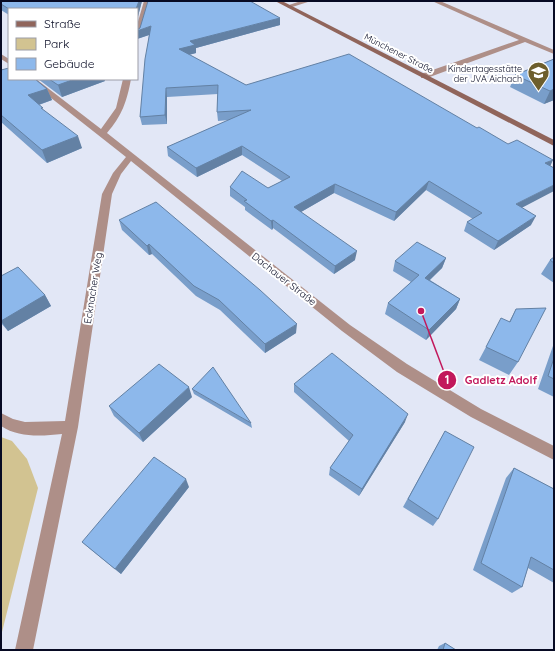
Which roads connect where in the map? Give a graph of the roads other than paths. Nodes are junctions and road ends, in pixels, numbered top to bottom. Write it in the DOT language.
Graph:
graph roads {
  1 [pos="147,1"];
  2 [pos="278,1"];
  3 [pos="308,1"];
  4 [pos="435,1"];
  5 [pos="289,6"];
  6 [pos="138,32"];
  7 [pos="525,40"];
  8 [pos="554,52"];
  9 [pos="424,76"];
  10 [pos="32,80"];
  11 [pos="127,80"];
  12 [pos="102,133"];
  13 [pos="554,143"];
  14 [pos="131,156"];
  15 [pos="1,419"];
  16 [pos="71,427"];
  17 [pos="554,453"];
  18 [pos="24,650"];
  1 -- 6 [label="street"];
  2 -- 5 [label="main road, Münchener Straße"];
  3 -- 5 [label="street"];
  4 -- 7 [label="street"];
  5 -- 9 [label="main road, Münchener Straße"];
  7 -- 8 [label="street"];
  7 -- 9 [label="street"];
  9 -- 13 [label="main road, Münchener Straße"];
  10 -- 12 [label="street, Dachauer Straße"];
  11 -- 12 [label="street"];
  12 -- 14 [label="street, Dachauer Straße"];
  14 -- 16 [label="street, Ecknacher Weg"];
  14 -- 17 [label="street, Dachauer Straße"];
  15 -- 16 [label="street"];
  16 -- 18 [label="street, Ecknacher Weg"];
}
